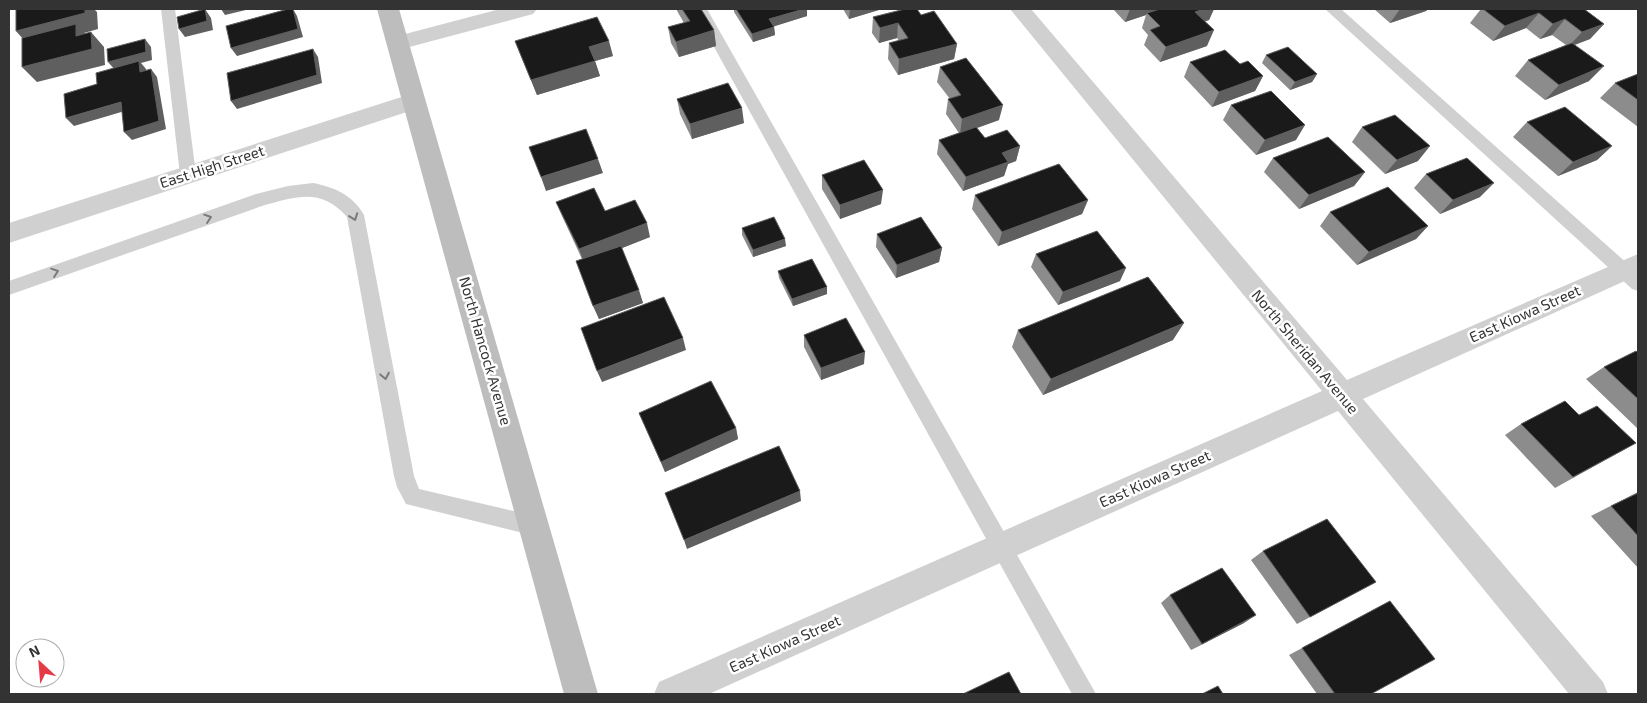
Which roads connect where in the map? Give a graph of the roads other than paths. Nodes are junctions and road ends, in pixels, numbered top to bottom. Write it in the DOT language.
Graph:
graph roads {
  1 [pos="168,9"];
  2 [pos="388,9"];
  3 [pos="526,9"];
  4 [pos="700,9"];
  5 [pos="1020,9"];
  6 [pos="1332,9"];
  7 [pos="398,43"];
  8 [pos="414,101"];
  9 [pos="188,175"];
  10 [pos="9,233"];
  11 [pos="1633,273"];
  12 [pos="9,288"];
  13 [pos="1342,396"];
  14 [pos="535,526"];
  15 [pos="1002,546"];
  16 [pos="581,694"];
  17 [pos="671,694"];
  18 [pos="1085,694"];
  19 [pos="1591,694"];
  1 -- 9 [label="lane"];
  2 -- 7 [label="main road, North Hancock Avenue"];
  3 -- 7 [label="street"];
  4 -- 15 [label="lane"];
  5 -- 13 [label="street, North Sheridan Avenue"];
  6 -- 11 [label="lane"];
  7 -- 8 [label="main road, North Hancock Avenue"];
  8 -- 9 [label="street, East High Street"];
  8 -- 14 [label="main road, North Hancock Avenue"];
  9 -- 10 [label="street, East High Street"];
  11 -- 13 [label="street, East Kiowa Street"];
  12 -- 14 [label="lane, one-way"];
  13 -- 15 [label="street, East Kiowa Street"];
  13 -- 19 [label="street, North Sheridan Avenue"];
  14 -- 16 [label="main road, North Hancock Avenue"];
  15 -- 17 [label="street, East Kiowa Street"];
  15 -- 18 [label="lane"];
}
